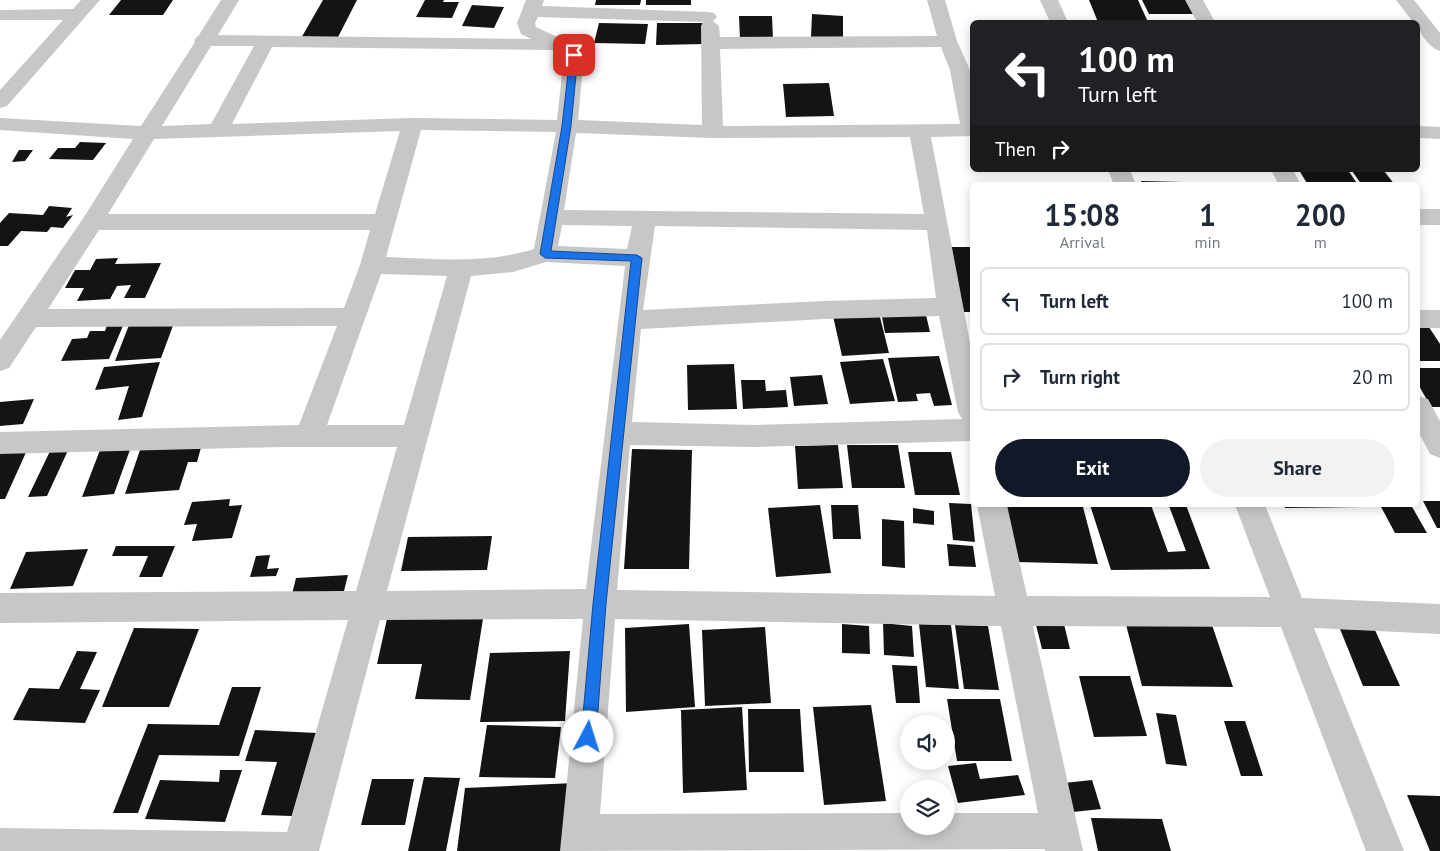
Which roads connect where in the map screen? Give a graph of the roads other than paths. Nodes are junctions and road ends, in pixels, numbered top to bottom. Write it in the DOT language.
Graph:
graph roads {
  1 [pos="230,0"];
  2 [pos="936,0"];
  3 [pos="1049,0"];
  4 [pos="1194,0"];
  5 [pos="1405,0"];
  6 [pos="534,5"];
  7 [pos="85,7"];
  8 [pos="706,8"];
  9 [pos="0,15"];
  10 [pos="1058,20"];
  11 [pos="1205,20"];
  12 [pos="203,40"];
  13 [pos="266,41"];
  14 [pos="948,41"];
  15 [pos="712,43"];
  16 [pos="554,44"];
  17 [pos="1440,45"];
  18 [pos="0,102"];
  19 [pos="970,120"];
  20 [pos="0,124"];
  21 [pos="412,124"];
  22 [pos="567,126"];
  23 [pos="218,130"];
  24 [pos="919,130"];
  25 [pos="970,130"];
  26 [pos="713,132"];
  27 [pos="1420,132"];
  28 [pos="146,133"];
  29 [pos="1440,133"];
  30 [pos="552,217"];
  31 [pos="1420,217"];
  32 [pos="1440,217"];
  33 [pos="645,220"];
  34 [pos="92,222"];
  35 [pos="385,222"];
  36 [pos="937,222"];
  37 [pos="545,254"];
  38 [pos="637,258"];
  39 [pos="372,265"];
  40 [pos="461,268"];
  41 [pos="950,307"];
  42 [pos="354,317"];
  43 [pos="27,318"];
  44 [pos="1420,319"];
  45 [pos="1440,319"];
  46 [pos="630,320"];
  47 [pos="0,361"];
  48 [pos="970,402"];
  49 [pos="1420,410"];
  50 [pos="970,430"];
  51 [pos="617,433"];
  52 [pos="309,436"];
  53 [pos="414,436"];
  54 [pos="1439,442"];
  55 [pos="0,443"];
  56 [pos="992,507"];
  57 [pos="1251,507"];
  58 [pos="599,604"];
  59 [pos="368,605"];
  60 [pos="0,608"];
  61 [pos="1015,611"];
  62 [pos="1291,612"];
  63 [pos="1440,619"];
  64 [pos="1062,841"];
  65 [pos="580,842"];
  66 [pos="5,848"];
  67 [pos="300,851"];
  68 [pos="1385,851"];
  1 -- 12 [label="street"];
  2 -- 14 [label="street"];
  3 -- 10 [label="street"];
  4 -- 11 [label="street"];
  5 -- 17 [label="street"];
  6 -- 8 [label="street"];
  6 -- 16 [label="street"];
  7 -- 9 [label="street"];
  7 -- 18 [label="street"];
  8 -- 15 [label="street"];
  12 -- 13 [label="street"];
  12 -- 28 [label="street"];
  13 -- 16 [label="street"];
  13 -- 23 [label="street"];
  14 -- 15 [label="street"];
  14 -- 19 [label="street"];
  15 -- 26 [label="street"];
  16 -- 22 [label="street"];
  20 -- 28 [label="street"];
  21 -- 22 [label="street"];
  21 -- 23 [label="street"];
  21 -- 35 [label="street"];
  22 -- 26 [label="street"];
  22 -- 30 [label="street"];
  23 -- 28 [label="street"];
  24 -- 25 [label="street"];
  24 -- 26 [label="street"];
  24 -- 36 [label="street"];
  27 -- 29 [label="street"];
  28 -- 34 [label="street"];
  30 -- 33 [label="street"];
  30 -- 37 [label="street"];
  31 -- 32 [label="street"];
  33 -- 36 [label="street"];
  33 -- 38 [label="street"];
  34 -- 35 [label="street"];
  34 -- 43 [label="street"];
  35 -- 39 [label="street"];
  36 -- 41 [label="street"];
  37 -- 38 [label="street"];
  37 -- 40 [label="street"];
  38 -- 46 [label="street"];
  39 -- 40 [label="street"];
  39 -- 42 [label="street"];
  40 -- 53 [label="street"];
  41 -- 46 [label="street"];
  41 -- 48 [label="street"];
  42 -- 43 [label="street"];
  42 -- 52 [label="street"];
  43 -- 47 [label="street"];
  44 -- 45 [label="street"];
  46 -- 51 [label="street"];
  49 -- 54 [label="street"];
  50 -- 51 [label="street"];
  51 -- 58 [label="street"];
  52 -- 53 [label="street"];
  52 -- 55 [label="street"];
  53 -- 59 [label="street"];
  56 -- 61 [label="street"];
  57 -- 62 [label="street"];
  58 -- 59 [label="street"];
  58 -- 61 [label="street"];
  58 -- 65 [label="street"];
  59 -- 60 [label="street"];
  59 -- 67 [label="street"];
  61 -- 62 [label="street"];
  61 -- 64 [label="street"];
  62 -- 63 [label="street"];
  62 -- 68 [label="street"];
  64 -- 65 [label="street"];
  66 -- 67 [label="street"];
}
